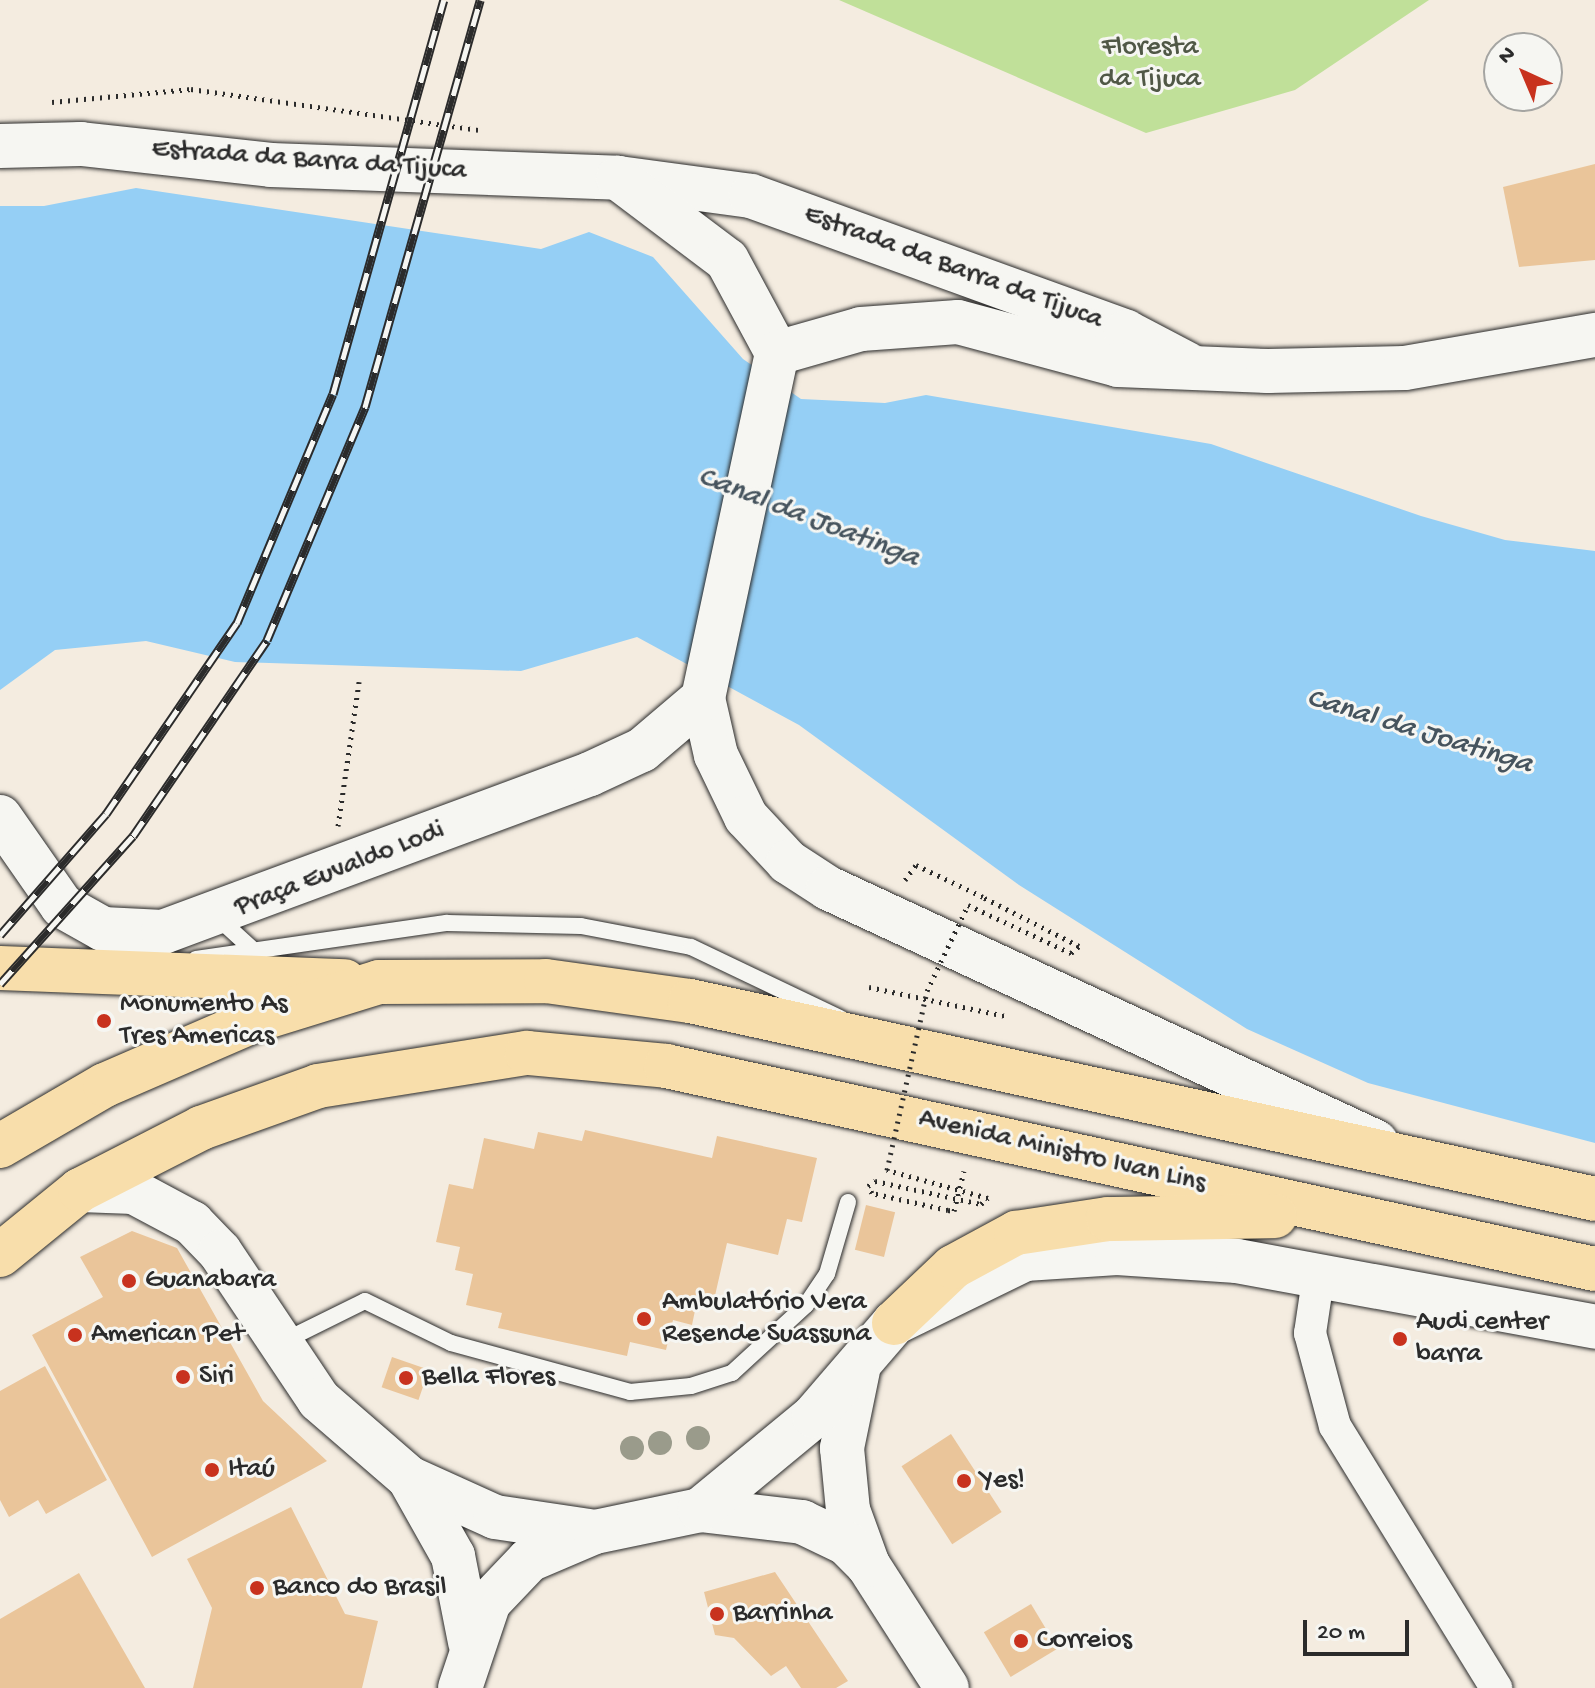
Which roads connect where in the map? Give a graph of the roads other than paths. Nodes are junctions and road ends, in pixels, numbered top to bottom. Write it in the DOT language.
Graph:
graph roads {
  1 [pos="0,146"];
  2 [pos="618,178"];
  3 [pos="1595,335"];
  4 [pos="776,359"];
  5 [pos="1187,364"];
  6 [pos="705,688"];
  7 [pos="0,817"];
  8 [pos="217,917"];
  9 [pos="251,948"];
  10 [pos="0,968"];
  11 [pos="131,973"];
  12 [pos="379,982"];
  13 [pos="897,1051"];
  14 [pos="0,1146"];
  15 [pos="1423,1164"];
  16 [pos="80,1190"];
  17 [pos="1595,1199"];
  18 [pos="848,1202"];
  19 [pos="1329,1213"];
  20 [pos="0,1255"];
  21 [pos="1595,1269"];
  22 [pos="1319,1273"];
  23 [pos="894,1323"];
  24 [pos="1595,1327"];
  25 [pos="282,1342"];
  26 [pos="858,1370"];
  27 [pos="409,1478"];
  28 [pos="700,1510"];
  29 [pos="595,1532"];
  30 [pos="868,1565"];
  31 [pos="470,1642"];
  32 [pos="460,1688"];
  33 [pos="947,1688"];
  34 [pos="1496,1688"];
  1 -- 2 [label="main road, Estrada da Barra da Tijuca"];
  2 -- 4 [label="main road"];
  2 -- 5 [label="main road, Estrada da Barra da Tijuca"];
  3 -- 5 [label="main road, Estrada da Barra da Tijuca"];
  4 -- 5 [label="main road, Estrada da Barra da Tijuca"];
  4 -- 6 [label="main road"];
  6 -- 8 [label="main road, Praça Euvaldo Lodi"];
  6 -- 15 [label="main road"];
  7 -- 8 [label="main road, Praça Euvaldo Lodi"];
  8 -- 9 [label="lane"];
  9 -- 11 [label="lane, Praça Euvaldo Lodi"];
  9 -- 13 [label="lane, Praça Euvaldo Lodi"];
  10 -- 11 [label="highway"];
  11 -- 12 [label="highway"];
  12 -- 13 [label="highway"];
  12 -- 14 [label="highway"];
  13 -- 15 [label="highway"];
  15 -- 17 [label="highway"];
  16 -- 19 [label="highway, Avenida Ministro Ivan Lins"];
  16 -- 20 [label="highway, Avenida Ministro Ivan Lins"];
  16 -- 25 [label="main road"];
  18 -- 25 [label="lane"];
  19 -- 21 [label="highway, Avenida Ministro Ivan Lins"];
  19 -- 23 [label="highway"];
  22 -- 23 [label="main road"];
  22 -- 24 [label="main road"];
  22 -- 34 [label="street"];
  23 -- 26 [label="main road"];
  25 -- 27 [label="main road"];
  26 -- 28 [label="main road"];
  26 -- 30 [label="main road"];
  27 -- 29 [label="main road"];
  27 -- 31 [label="main road"];
  28 -- 29 [label="main road"];
  28 -- 30 [label="main road"];
  29 -- 31 [label="main road"];
  30 -- 33 [label="main road"];
  31 -- 32 [label="main road"];
}
